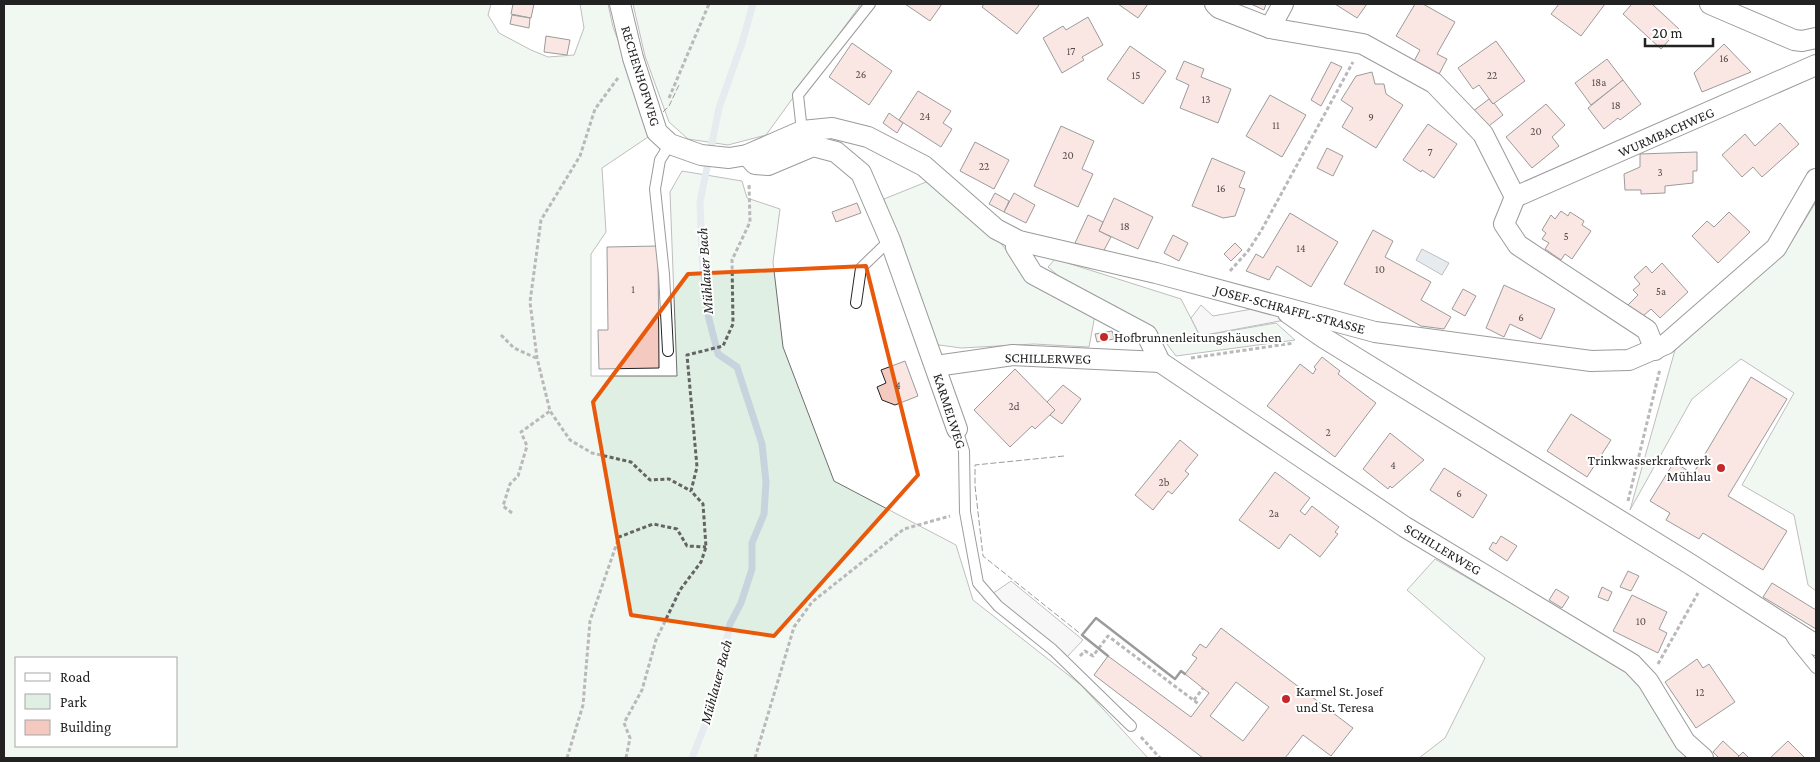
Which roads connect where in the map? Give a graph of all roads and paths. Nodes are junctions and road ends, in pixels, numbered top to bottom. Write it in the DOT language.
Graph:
graph roads {
  1 [pos="620,4"];
  2 [pos="709,4"];
  3 [pos="870,4"];
  4 [pos="1214,4"];
  5 [pos="1283,4"];
  6 [pos="1710,4"];
  7 [pos="1270,28"];
  8 [pos="1816,38"];
  9 [pos="1363,44"];
  10 [pos="633,58"];
  11 [pos="1816,65"];
  12 [pos="802,131"];
  13 [pos="664,138"];
  14 [pos="738,157"];
  15 [pos="1816,179"];
  16 [pos="1515,197"];
  17 [pos="890,240"];
  18 [pos="1018,241"];
  19 [pos="1214,288"];
  20 [pos="856,303"];
  21 [pos="1276,305"];
  22 [pos="501,336"];
  23 [pos="1324,338"];
  24 [pos="1660,347"];
  25 [pos="668,351"];
  26 [pos="537,358"];
  27 [pos="1160,362"];
  28 [pos="936,366"];
  29 [pos="550,411"];
  30 [pos="957,429"];
  31 [pos="691,492"];
  32 [pos="965,512"];
  33 [pos="512,513"];
  34 [pos="1623,523"];
  35 [pos="706,547"];
  36 [pos="1690,611"];
  37 [pos="1785,625"];
  38 [pos="1816,645"];
  39 [pos="1099,648"];
  40 [pos="1816,668"];
  41 [pos="1648,681"];
  42 [pos="1203,688"];
  43 [pos="1194,700"];
  44 [pos="1200,705"];
  45 [pos="1131,726"];
  46 [pos="567,758"];
  47 [pos="626,758"];
  48 [pos="755,758"];
  49 [pos="1160,758"];
  50 [pos="1702,758"];
  1 -- 10 [label="street, RECHENHOFWEG"];
  2 -- 13 [label="path"];
  3 -- 12 [label="lane"];
  4 -- 7 [label="street"];
  5 -- 7 [label="street"];
  6 -- 8 [label="street"];
  7 -- 9 [label="street"];
  9 -- 16 [label="street"];
  9 -- 19 [label="path"];
  10 -- 13 [label="street, RECHENHOFWEG"];
  10 -- 26 [label="path"];
  11 -- 16 [label="street, WURMBACHWEG"];
  12 -- 14 [label="street, JOSEF-SCHRAFFL-STRASSE"];
  12 -- 18 [label="street, JOSEF-SCHRAFFL-STRASSE"];
  13 -- 14 [label="street"];
  13 -- 25 [label="lane"];
  14 -- 17 [label="street, KARMELWEG"];
  14 -- 31 [label="path"];
  15 -- 24 [label="street, JOSEF-SCHRAFFL-STRASSE"];
  16 -- 24 [label="street"];
  17 -- 20 [label="lane"];
  17 -- 28 [label="street, KARMELWEG"];
  18 -- 19 [label="street, JOSEF-SCHRAFFL-STRASSE"];
  18 -- 27 [label="street"];
  19 -- 21 [label="street, JOSEF-SCHRAFFL-STRASSE"];
  21 -- 23 [label="street"];
  21 -- 24 [label="street, JOSEF-SCHRAFFL-STRASSE"];
  22 -- 26 [label="path"];
  23 -- 27 [label="path"];
  23 -- 34 [label="street"];
  24 -- 34 [label="path"];
  26 -- 29 [label="path"];
  27 -- 28 [label="street, SCHILLERWEG"];
  27 -- 41 [label="street, SCHILLERWEG"];
  28 -- 30 [label="street, KARMELWEG"];
  29 -- 31 [label="path"];
  29 -- 33 [label="path"];
  30 -- 32 [label="lane, KARMELWEG"];
  31 -- 35 [label="path"];
  32 -- 45 [label="lane, KARMELWEG"];
  32 -- 48 [label="path"];
  34 -- 37 [label="street"];
  35 -- 46 [label="path"];
  35 -- 47 [label="path"];
  36 -- 41 [label="path"];
  37 -- 38 [label="street"];
  37 -- 40 [label="lane"];
  39 -- 43 [label="path"];
  41 -- 50 [label="street, SCHILLERWEG"];
  42 -- 43 [label="path"];
  43 -- 44 [label="path"];
  45 -- 49 [label="path"];
}
